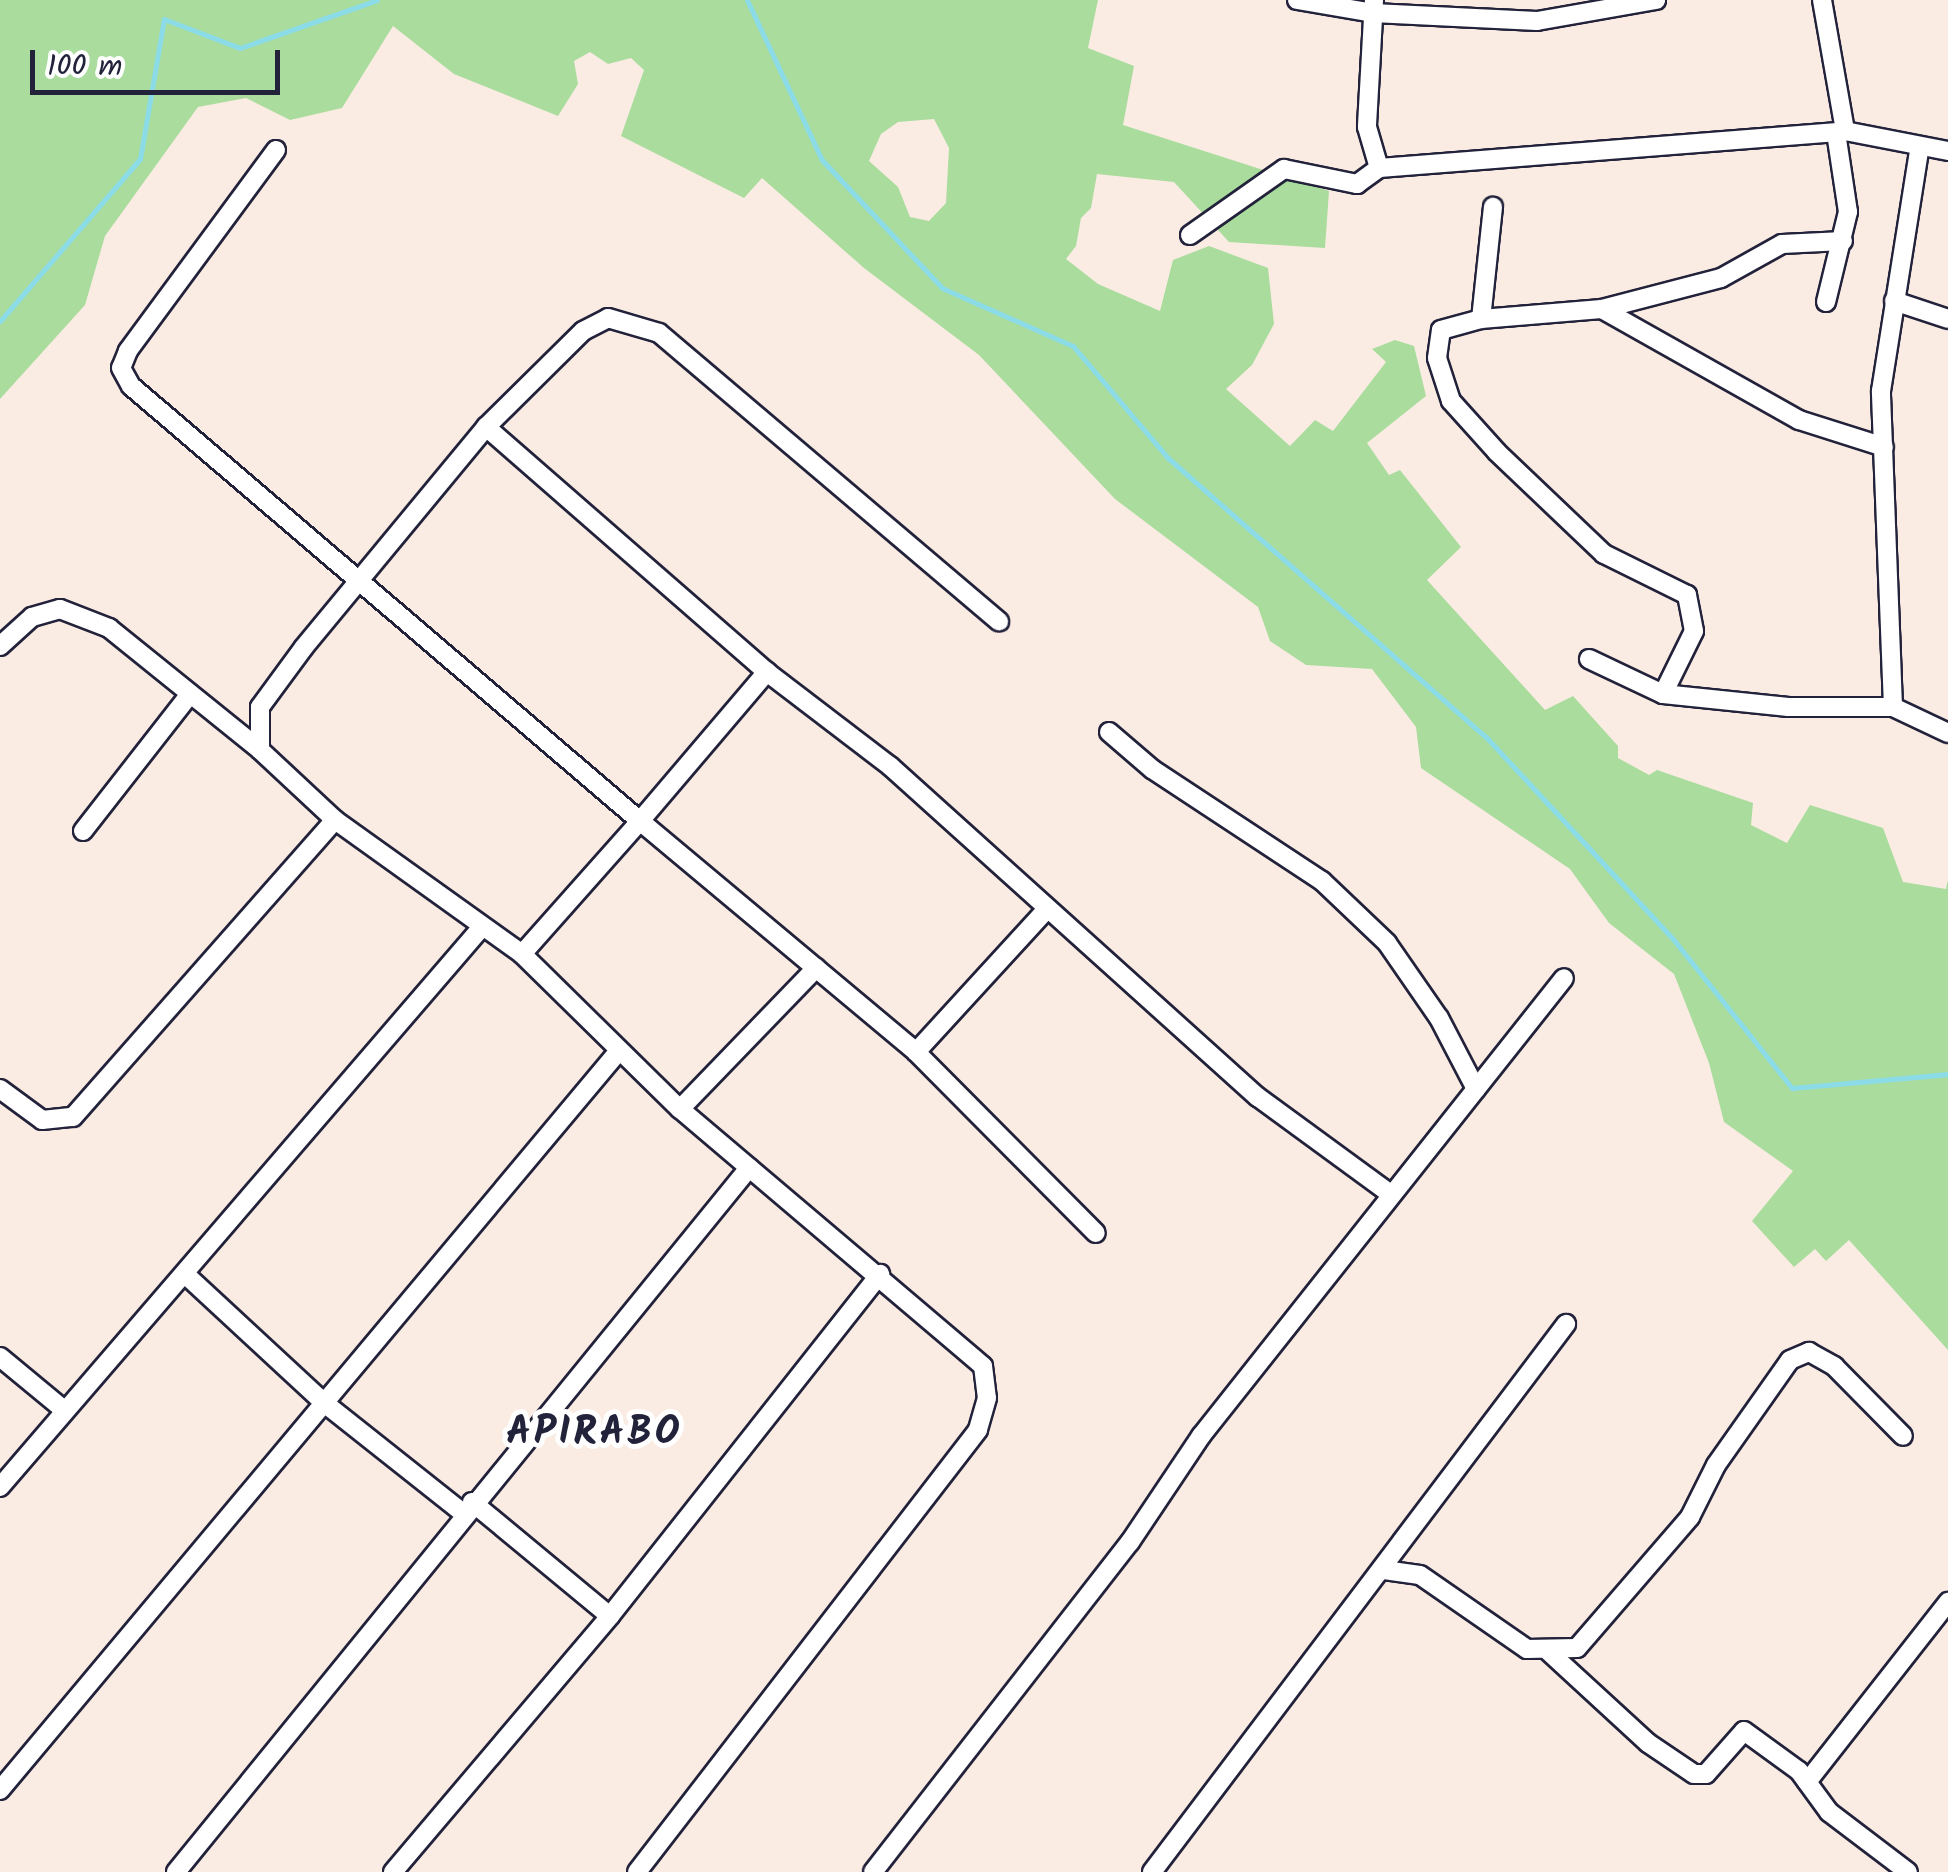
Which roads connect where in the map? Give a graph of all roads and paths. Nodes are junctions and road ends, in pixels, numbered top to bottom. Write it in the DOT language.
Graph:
graph roads {
  1 [pos="1296,0"];
  2 [pos="1656,0"];
  3 [pos="1822,0"];
  4 [pos="1373,6"];
  5 [pos="1574,8"];
  6 [pos="1840,132"];
  7 [pos="1920,146"];
  8 [pos="276,150"];
  9 [pos="1948,151"];
  10 [pos="1380,168"];
  11 [pos="1493,207"];
  12 [pos="1190,235"];
  13 [pos="1843,241"];
  14 [pos="1894,301"];
  15 [pos="1826,302"];
  16 [pos="1602,309"];
  17 [pos="1948,319"];
  18 [pos="1481,320"];
  19 [pos="486,428"];
  20 [pos="1884,447"];
  21 [pos="361,578"];
  22 [pos="999,621"];
  23 [pos="0,646"];
  24 [pos="1589,659"];
  25 [pos="766,672"];
  26 [pos="190,694"];
  27 [pos="1663,694"];
  28 [pos="1894,707"];
  29 [pos="1109,732"];
  30 [pos="1948,733"];
  31 [pos="260,750"];
  32 [pos="335,820"];
  33 [pos="640,821"];
  34 [pos="83,832"];
  35 [pos="1045,911"];
  36 [pos="481,928"];
  37 [pos="522,954"];
  38 [pos="816,968"];
  39 [pos="1564,978"];
  40 [pos="618,1052"];
  41 [pos="916,1052"];
  42 [pos="1476,1089"];
  43 [pos="0,1090"];
  44 [pos="680,1109"];
  45 [pos="750,1168"];
  46 [pos="1389,1193"];
  47 [pos="1096,1233"];
  48 [pos="880,1274"];
  49 [pos="186,1275"];
  50 [pos="1566,1324"];
  51 [pos="0,1358"];
  52 [pos="323,1402"];
  53 [pos="64,1410"];
  54 [pos="1902,1436"];
  55 [pos="0,1487"];
  56 [pos="467,1507"];
  57 [pos="1384,1570"];
  58 [pos="1948,1602"];
  59 [pos="610,1616"];
  60 [pos="1549,1652"];
  61 [pos="1807,1782"];
  62 [pos="0,1790"];
  63 [pos="176,1872"];
  64 [pos="393,1872"];
  65 [pos="638,1872"];
  66 [pos="873,1872"];
  67 [pos="1152,1872"];
  68 [pos="1908,1872"];
  1 -- 4 [label="street"];
  2 -- 5 [label="street"];
  3 -- 6 [label="street"];
  4 -- 5 [label="street"];
  4 -- 10 [label="street"];
  6 -- 7 [label="street"];
  6 -- 10 [label="street"];
  6 -- 13 [label="street"];
  7 -- 9 [label="street"];
  7 -- 14 [label="street"];
  8 -- 21 [label="street"];
  10 -- 12 [label="street"];
  11 -- 18 [label="street"];
  13 -- 15 [label="street"];
  13 -- 16 [label="street"];
  14 -- 17 [label="street"];
  14 -- 20 [label="street"];
  16 -- 18 [label="street"];
  16 -- 20 [label="street"];
  18 -- 27 [label="street"];
  19 -- 21 [label="street"];
  19 -- 22 [label="street"];
  19 -- 25 [label="street"];
  20 -- 28 [label="street"];
  21 -- 31 [label="street"];
  21 -- 33 [label="street"];
  23 -- 26 [label="street"];
  24 -- 27 [label="street"];
  25 -- 33 [label="street"];
  25 -- 35 [label="street"];
  26 -- 31 [label="street"];
  26 -- 34 [label="street"];
  27 -- 28 [label="street"];
  28 -- 30 [label="street"];
  29 -- 42 [label="street"];
  31 -- 32 [label="street"];
  32 -- 36 [label="street"];
  32 -- 43 [label="street"];
  33 -- 37 [label="street"];
  33 -- 38 [label="street"];
  35 -- 41 [label="street"];
  35 -- 46 [label="street"];
  36 -- 37 [label="street"];
  36 -- 49 [label="street"];
  37 -- 40 [label="street"];
  38 -- 41 [label="street"];
  38 -- 44 [label="street"];
  39 -- 42 [label="street"];
  40 -- 44 [label="street"];
  40 -- 52 [label="street"];
  41 -- 47 [label="street"];
  42 -- 46 [label="street"];
  44 -- 45 [label="street"];
  45 -- 48 [label="street"];
  45 -- 56 [label="street"];
  46 -- 66 [label="street"];
  48 -- 59 [label="street"];
  48 -- 65 [label="street"];
  49 -- 52 [label="street"];
  49 -- 53 [label="street"];
  50 -- 57 [label="street"];
  51 -- 53 [label="street"];
  52 -- 56 [label="street"];
  52 -- 62 [label="street"];
  53 -- 55 [label="street"];
  54 -- 60 [label="street"];
  56 -- 59 [label="street"];
  56 -- 63 [label="street"];
  57 -- 60 [label="street"];
  57 -- 67 [label="street"];
  58 -- 61 [label="street"];
  59 -- 64 [label="street"];
  60 -- 61 [label="street"];
  61 -- 68 [label="street"];
}
